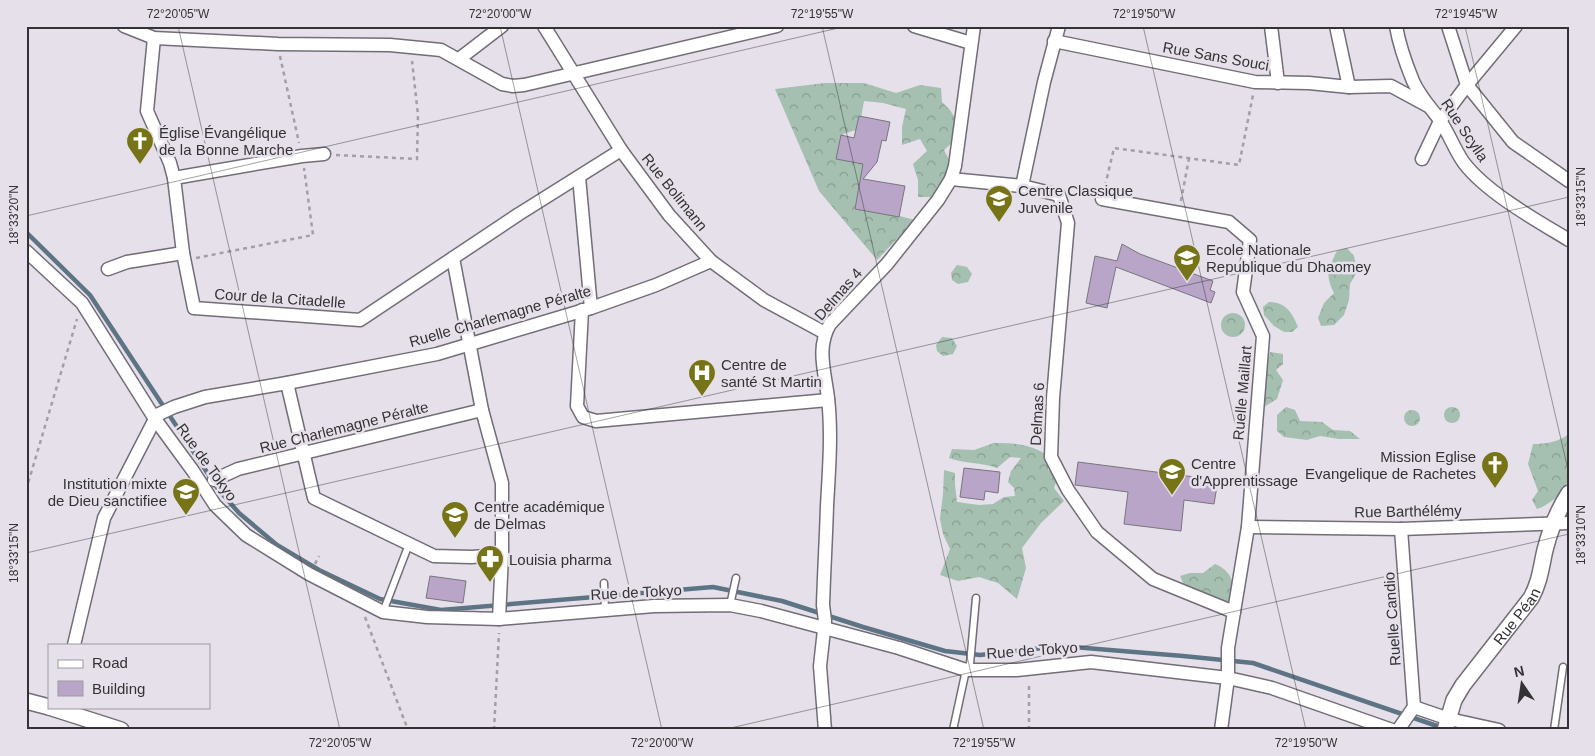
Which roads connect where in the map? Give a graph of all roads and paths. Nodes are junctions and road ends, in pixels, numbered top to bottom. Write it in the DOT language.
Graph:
graph roads {
  1 [pos="124,26"];
  2 [pos="502,26"];
  3 [pos="544,26"];
  4 [pos="777,26"];
  5 [pos="914,26"];
  6 [pos="974,26"];
  7 [pos="1059,26"];
  8 [pos="1271,26"];
  9 [pos="1336,26"];
  10 [pos="1396,26"];
  11 [pos="1448,26"];
  12 [pos="1516,26"];
  13 [pos="154,38"];
  14 [pos="1054,42"];
  15 [pos="971,43"];
  16 [pos="278,44"];
  17 [pos="410,47"];
  18 [pos="459,59"];
  19 [pos="572,73"];
  20 [pos="1255,82"];
  21 [pos="1278,83"];
  22 [pos="1467,85"];
  23 [pos="1349,87"];
  24 [pos="1428,106"];
  25 [pos="1440,121"];
  26 [pos="621,150"];
  27 [pos="324,154"];
  28 [pos="302,156"];
  29 [pos="1189,158"];
  30 [pos="1422,159"];
  31 [pos="579,177"];
  32 [pos="174,178"];
  33 [pos="951,179"];
  34 [pos="1569,181"];
  35 [pos="1022,186"];
  36 [pos="1102,200"];
  37 [pos="1178,213"];
  38 [pos="1569,240"];
  39 [pos="26,251"];
  40 [pos="183,256"];
  41 [pos="453,258"];
  42 [pos="711,261"];
  43 [pos="108,269"];
  44 [pos="82,303"];
  45 [pos="587,309"];
  46 [pos="825,333"];
  47 [pos="470,344"];
  48 [pos="287,383"];
  49 [pos="828,400"];
  50 [pos="482,410"];
  51 [pos="157,416"];
  52 [pos="304,454"];
  53 [pos="214,480"];
  54 [pos="26,490"];
  55 [pos="1569,493"];
  56 [pos="1569,523"];
  57 [pos="1553,524"];
  58 [pos="1248,527"];
  59 [pos="1401,529"];
  60 [pos="409,544"];
  61 [pos="502,555"];
  62 [pos="736,578"];
  63 [pos="604,583"];
  64 [pos="976,598"];
  65 [pos="359,601"];
  66 [pos="731,601"];
  67 [pos="605,607"];
  68 [pos="383,612"];
  69 [pos="1234,612"];
  70 [pos="500,619"];
  71 [pos="824,625"];
  72 [pos="74,644"];
  73 [pos="968,667"];
  74 [pos="1563,667"];
  75 [pos="1030,668"];
  76 [pos="1228,678"];
  77 [pos="26,701"];
  78 [pos="48,706"];
  79 [pos="1414,707"];
  80 [pos="54,708"];
  81 [pos="1447,724"];
  82 [pos="121,730"];
  83 [pos="408,730"];
  84 [pos="494,730"];
  85 [pos="825,730"];
  86 [pos="953,730"];
  87 [pos="1029,730"];
  88 [pos="1221,730"];
  89 [pos="1392,730"];
  90 [pos="1398,730"];
  91 [pos="1499,730"];
  92 [pos="1554,730"];
  1 -- 13 [label="street"];
  2 -- 18 [label="street"];
  3 -- 19 [label="street, Rue Bolimann"];
  4 -- 19 [label="street"];
  5 -- 15 [label="street"];
  6 -- 15 [label="street, Delmas 4"];
  7 -- 14 [label="street"];
  8 -- 21 [label="street"];
  9 -- 23 [label="street"];
  10 -- 24 [label="street, Rue Scylla"];
  11 -- 22 [label="street"];
  12 -- 22 [label="street"];
  13 -- 16 [label="street"];
  13 -- 32 [label="street, Cour de la Citadelle"];
  14 -- 20 [label="street, Rue Sans Souci"];
  14 -- 35 [label="street"];
  15 -- 33 [label="street, Delmas 4"];
  16 -- 17 [label="street"];
  16 -- 28 [label="path"];
  17 -- 18 [label="street"];
  17 -- 27 [label="path"];
  18 -- 19 [label="street"];
  19 -- 26 [label="street, Rue Bolimann"];
  20 -- 21 [label="street, Rue Sans Souci"];
  20 -- 29 [label="path"];
  21 -- 23 [label="street, Rue Sans Souci"];
  22 -- 25 [label="street"];
  22 -- 34 [label="street"];
  23 -- 24 [label="street, Rue Sans Souci"];
  24 -- 25 [label="street, Rue Scylla"];
  25 -- 30 [label="street"];
  25 -- 38 [label="street, Rue Scylla"];
  26 -- 31 [label="street, Cour de la Citadelle"];
  26 -- 42 [label="street, Rue Bolimann"];
  27 -- 28 [label="street"];
  28 -- 32 [label="street"];
  28 -- 40 [label="path"];
  29 -- 36 [label="path"];
  29 -- 37 [label="path"];
  31 -- 41 [label="street, Cour de la Citadelle"];
  31 -- 45 [label="street"];
  32 -- 40 [label="street, Cour de la Citadelle"];
  33 -- 35 [label="street, Delmas 6"];
  33 -- 46 [label="street, Delmas 4"];
  35 -- 69 [label="street, Delmas 6"];
  36 -- 37 [label="street, Ruelle Maillart"];
  37 -- 58 [label="street, Ruelle Maillart"];
  39 -- 44 [label="street, Rue de Tokyo"];
  40 -- 41 [label="street, Cour de la Citadelle"];
  40 -- 43 [label="street"];
  41 -- 47 [label="street"];
  42 -- 45 [label="street, Ruelle Charlemagne Péralte"];
  42 -- 46 [label="street, Rue Bolimann"];
  44 -- 51 [label="street, Rue de Tokyo"];
  44 -- 54 [label="path"];
  45 -- 47 [label="street, Ruelle Charlemagne Péralte"];
  45 -- 49 [label="street"];
  46 -- 49 [label="street, Delmas 4"];
  47 -- 48 [label="street, Ruelle Charlemagne Péralte"];
  47 -- 50 [label="street"];
  48 -- 51 [label="street, Ruelle Charlemagne Péralte"];
  48 -- 52 [label="street"];
  49 -- 71 [label="street, Delmas 4"];
  50 -- 52 [label="street, Rue Charlemagne Péralte"];
  50 -- 61 [label="street"];
  51 -- 65 [label="street, Rue de Tokyo"];
  51 -- 72 [label="street"];
  52 -- 53 [label="street, Rue Charlemagne Péralte"];
  52 -- 60 [label="street"];
  55 -- 57 [label="street, Rue Péan"];
  56 -- 57 [label="street, Rue Barthélémy"];
  57 -- 59 [label="street, Rue Barthélémy"];
  57 -- 81 [label="street, Rue Péan"];
  58 -- 59 [label="street, Rue Barthélémy"];
  58 -- 69 [label="street, Ruelle Maillart"];
  59 -- 79 [label="street, Ruelle Candio"];
  60 -- 61 [label="street"];
  60 -- 68 [label="lane"];
  61 -- 70 [label="street"];
  62 -- 66 [label="lane"];
  63 -- 67 [label="lane"];
  64 -- 73 [label="lane"];
  65 -- 68 [label="street, Rue de Tokyo"];
  65 -- 83 [label="path"];
  66 -- 67 [label="street, Rue de Tokyo"];
  66 -- 71 [label="street, Rue de Tokyo"];
  67 -- 70 [label="street, Rue de Tokyo"];
  68 -- 70 [label="street, Rue de Tokyo"];
  69 -- 76 [label="street, Ruelle Maillart"];
  70 -- 84 [label="path"];
  71 -- 73 [label="street, Rue de Tokyo"];
  71 -- 85 [label="street, Delmas 4"];
  73 -- 75 [label="street, Rue de Tokyo"];
  73 -- 86 [label="lane"];
  74 -- 92 [label="lane"];
  75 -- 76 [label="street, Rue de Tokyo"];
  75 -- 87 [label="path"];
  76 -- 88 [label="street"];
  76 -- 89 [label="street, Rue de Tokyo"];
  77 -- 78 [label="street"];
  79 -- 81 [label="street"];
  79 -- 90 [label="street"];
  80 -- 82 [label="street"];
  81 -- 91 [label="street"];
}
